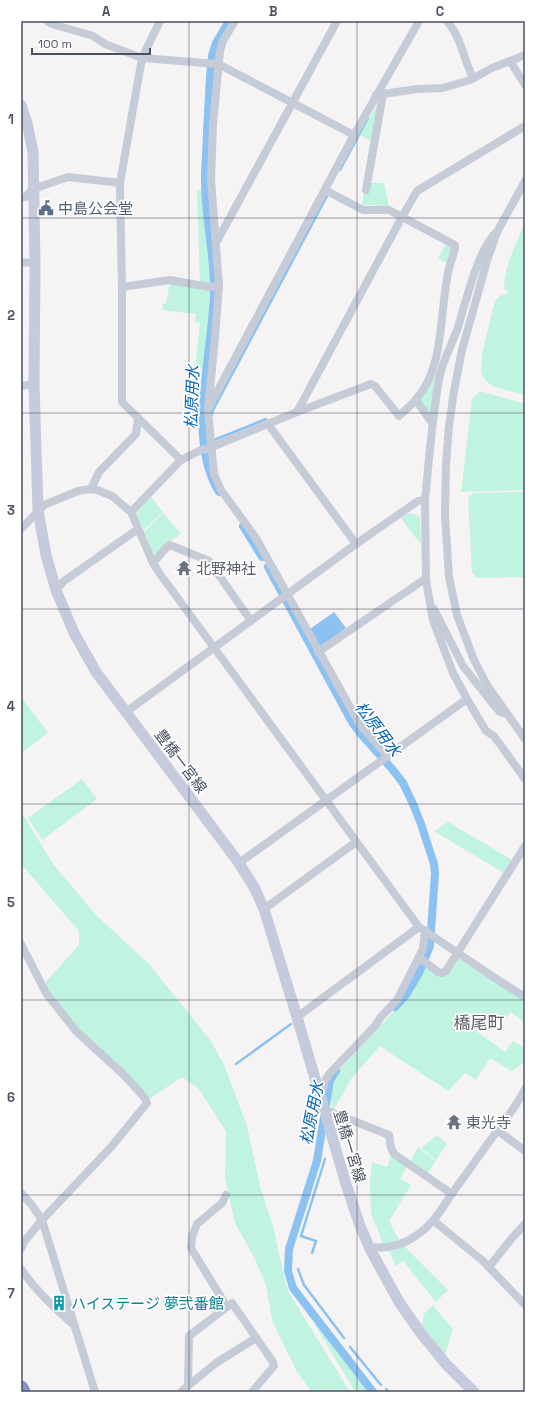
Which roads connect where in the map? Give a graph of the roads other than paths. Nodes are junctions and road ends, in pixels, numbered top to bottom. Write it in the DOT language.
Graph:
graph roads {
  1 [pos="47,21"];
  2 [pos="160,21"];
  3 [pos="235,21"];
  4 [pos="337,21"];
  5 [pos="419,21"];
  6 [pos="447,21"];
  7 [pos="525,55"];
  8 [pos="142,58"];
  9 [pos="510,61"];
  10 [pos="218,64"];
  11 [pos="473,78"];
  12 [pos="525,85"];
  13 [pos="380,95"];
  14 [pos="293,102"];
  15 [pos="21,105"];
  16 [pos="24,124"];
  17 [pos="525,126"];
  18 [pos="354,135"];
  19 [pos="525,181"];
  20 [pos="120,183"];
  21 [pos="33,189"];
  22 [pos="326,190"];
  23 [pos="366,190"];
  24 [pos="21,197"];
  25 [pos="402,217"];
  26 [pos="497,232"];
  27 [pos="216,243"];
  28 [pos="35,262"];
  29 [pos="21,263"];
  30 [pos="122,286"];
  31 [pos="219,286"];
  32 [pos="34,384"];
  33 [pos="21,386"];
  34 [pos="416,400"];
  35 [pos="208,410"];
  36 [pos="297,412"];
  37 [pos="138,418"];
  38 [pos="432,423"];
  39 [pos="268,424"];
  40 [pos="206,449"];
  41 [pos="181,460"];
  42 [pos="91,489"];
  43 [pos="425,500"];
  44 [pos="38,510"];
  45 [pos="131,512"];
  46 [pos="21,529"];
  47 [pos="138,529"];
  48 [pos="356,544"];
  49 [pos="153,563"];
  50 [pos="426,580"];
  51 [pos="56,590"];
  52 [pos="287,595"];
  53 [pos="430,604"];
  54 [pos="251,621"];
  55 [pos="215,648"];
  56 [pos="318,652"];
  57 [pos="467,699"];
  58 [pos="126,712"];
  59 [pos="506,712"];
  60 [pos="525,739"];
  61 [pos="388,756"];
  62 [pos="525,779"];
  63 [pos="326,801"];
  64 [pos="356,842"];
  65 [pos="525,846"];
  66 [pos="239,863"];
  67 [pos="264,909"];
  68 [pos="422,929"];
  69 [pos="21,944"];
  70 [pos="458,953"];
  71 [pos="419,957"];
  72 [pos="525,997"];
  73 [pos="297,1017"];
  74 [pos="525,1089"];
  75 [pos="320,1098"];
  76 [pos="323,1109"];
  77 [pos="497,1130"];
  78 [pos="525,1151"];
  79 [pos="21,1193"];
  80 [pos="452,1194"];
  81 [pos="226,1195"];
  82 [pos="42,1220"];
  83 [pos="434,1221"];
  84 [pos="525,1224"];
  85 [pos="369,1247"];
  86 [pos="21,1249"];
  87 [pos="489,1267"];
  88 [pos="21,1269"];
  89 [pos="525,1305"];
  90 [pos="227,1307"];
  91 [pos="75,1325"];
  92 [pos="256,1338"];
  93 [pos="188,1386"];
  94 [pos="21,1388"];
  95 [pos="23,1392"];
  96 [pos="95,1392"];
  97 [pos="181,1392"];
  98 [pos="252,1392"];
  99 [pos="474,1392"];
  1 -- 8 [label="street"];
  2 -- 8 [label="street"];
  3 -- 10 [label="street"];
  4 -- 14 [label="street"];
  5 -- 13 [label="street"];
  6 -- 11 [label="street"];
  7 -- 9 [label="street"];
  8 -- 10 [label="street"];
  8 -- 20 [label="street"];
  9 -- 11 [label="street"];
  9 -- 12 [label="street"];
  10 -- 14 [label="street"];
  10 -- 27 [label="street"];
  11 -- 13 [label="street"];
  13 -- 18 [label="street"];
  13 -- 23 [label="street"];
  14 -- 18 [label="street"];
  14 -- 27 [label="street"];
  15 -- 16 [label="main road, 豊橋一宮線"];
  16 -- 21 [label="main road, 豊橋一宮線"];
  17 -- 25 [label="street"];
  18 -- 22 [label="street"];
  19 -- 26 [label="street"];
  20 -- 21 [label="street"];
  20 -- 30 [label="street"];
  21 -- 24 [label="street"];
  21 -- 28 [label="main road, 豊橋一宮線"];
  22 -- 25 [label="street"];
  22 -- 35 [label="street"];
  25 -- 34 [label="street"];
  25 -- 36 [label="street"];
  26 -- 38 [label="street"];
  26 -- 59 [label="street"];
  27 -- 31 [label="street"];
  28 -- 29 [label="street"];
  28 -- 32 [label="main road, 豊橋一宮線"];
  30 -- 31 [label="street"];
  30 -- 37 [label="street"];
  31 -- 35 [label="street"];
  32 -- 33 [label="street"];
  32 -- 44 [label="main road, 豊橋一宮線"];
  34 -- 36 [label="street"];
  34 -- 38 [label="street"];
  35 -- 40 [label="street"];
  36 -- 39 [label="street"];
  37 -- 41 [label="street"];
  37 -- 42 [label="street"];
  38 -- 43 [label="street"];
  39 -- 40 [label="street"];
  39 -- 48 [label="street"];
  40 -- 41 [label="street"];
  40 -- 52 [label="street"];
  41 -- 45 [label="street"];
  42 -- 44 [label="street"];
  42 -- 45 [label="street"];
  43 -- 48 [label="street"];
  43 -- 50 [label="street"];
  44 -- 46 [label="street"];
  44 -- 51 [label="main road, 豊橋一宮線"];
  45 -- 47 [label="street"];
  47 -- 49 [label="street"];
  47 -- 51 [label="street"];
  48 -- 52 [label="street"];
  49 -- 54 [label="street"];
  49 -- 55 [label="street"];
  50 -- 53 [label="street"];
  50 -- 56 [label="street"];
  51 -- 58 [label="main road, 豊橋一宮線"];
  52 -- 54 [label="street"];
  52 -- 56 [label="street"];
  53 -- 57 [label="street"];
  53 -- 59 [label="street"];
  54 -- 55 [label="street"];
  55 -- 58 [label="street"];
  55 -- 63 [label="street"];
  56 -- 61 [label="street"];
  57 -- 61 [label="street"];
  57 -- 62 [label="street"];
  58 -- 66 [label="main road, 豊橋一宮線"];
  59 -- 60 [label="street"];
  61 -- 63 [label="street"];
  63 -- 64 [label="street"];
  63 -- 66 [label="street"];
  64 -- 67 [label="street"];
  64 -- 68 [label="street"];
  65 -- 70 [label="street"];
  66 -- 67 [label="main road, 豊橋一宮線"];
  67 -- 73 [label="main road, 豊橋一宮線"];
  68 -- 70 [label="street"];
  68 -- 71 [label="street"];
  68 -- 73 [label="street"];
  69 -- 82 [label="street"];
  70 -- 71 [label="street"];
  70 -- 72 [label="street"];
  71 -- 75 [label="street"];
  73 -- 75 [label="main road, 豊橋一宮線"];
  74 -- 77 [label="street"];
  75 -- 76 [label="main road, 豊橋一宮線"];
  76 -- 80 [label="street"];
  76 -- 85 [label="main road, 豊橋一宮線"];
  77 -- 78 [label="street"];
  77 -- 80 [label="street"];
  79 -- 82 [label="street"];
  80 -- 83 [label="street"];
  81 -- 90 [label="street"];
  82 -- 86 [label="street"];
  82 -- 91 [label="street"];
  83 -- 85 [label="street"];
  83 -- 87 [label="street"];
  84 -- 87 [label="street"];
  85 -- 99 [label="main road, 豊橋一宮線"];
  87 -- 89 [label="street"];
  88 -- 91 [label="street"];
  90 -- 92 [label="street"];
  90 -- 93 [label="street"];
  91 -- 96 [label="street"];
  92 -- 93 [label="street"];
  92 -- 98 [label="street"];
  93 -- 97 [label="street"];
  94 -- 95 [label="highway"];
}
